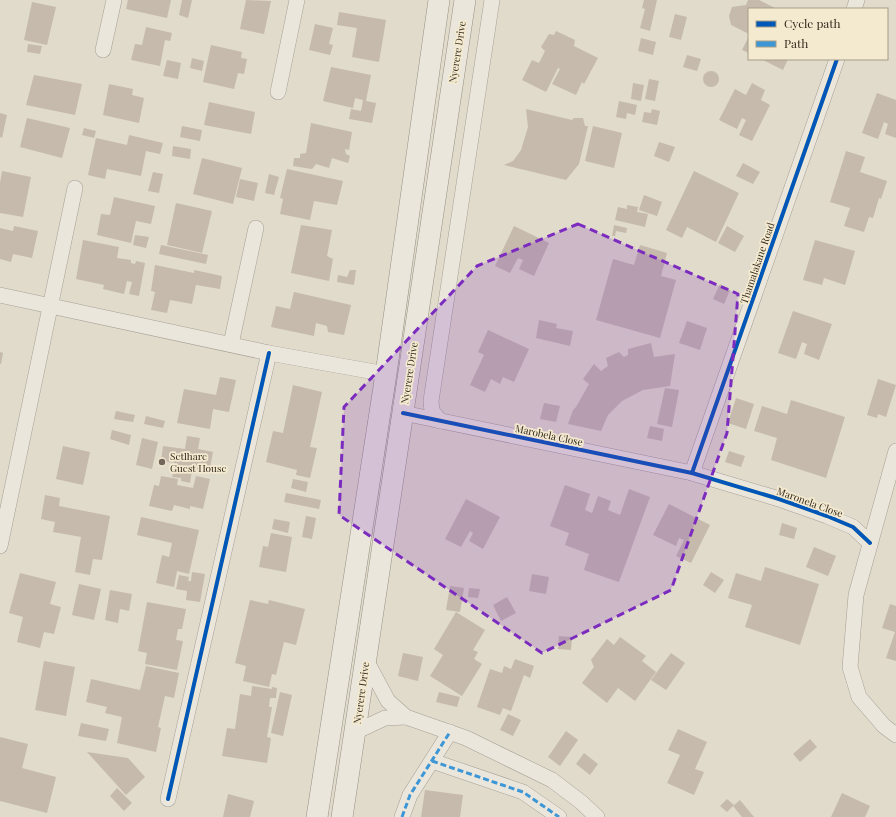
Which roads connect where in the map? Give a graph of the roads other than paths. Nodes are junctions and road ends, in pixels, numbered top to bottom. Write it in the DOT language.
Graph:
graph roads {
  1 [pos="114,0"];
  2 [pos="297,0"];
  3 [pos="439,0"];
  4 [pos="465,0"];
  5 [pos="492,0"];
  6 [pos="103,50"];
  7 [pos="837,60"];
  8 [pos="278,92"];
  9 [pos="75,188"];
  10 [pos="256,228"];
  11 [pos="0,295"];
  12 [pos="49,305"];
  13 [pos="231,344"];
  14 [pos="269,353"];
  15 [pos="386,374"];
  16 [pos="403,413"];
  17 [pos="440,421"];
  18 [pos="896,451"];
  19 [pos="692,473"];
  20 [pos="870,543"];
  21 [pos="0,546"];
  22 [pos="366,660"];
  23 [pos="406,717"];
  24 [pos="355,732"];
  25 [pos="450,732"];
  26 [pos="896,735"];
  27 [pos="432,761"];
  28 [pos="168,800"];
  29 [pos="318,817"];
  30 [pos="342,817"];
  31 [pos="402,817"];
  32 [pos="559,817"];
  33 [pos="597,817"];
  1 -- 6 [label="street"];
  2 -- 8 [label="street"];
  3 -- 15 [label="main road"];
  4 -- 16 [label="main road, Nyerere Drive"];
  5 -- 17 [label="street"];
  7 -- 19 [label="street, Thamalakane Road"];
  9 -- 12 [label="street"];
  10 -- 13 [label="street"];
  11 -- 12 [label="street"];
  12 -- 13 [label="street"];
  12 -- 21 [label="street"];
  13 -- 14 [label="street"];
  14 -- 15 [label="street"];
  14 -- 28 [label="street"];
  15 -- 29 [label="main road"];
  16 -- 17 [label="street, Marobela Close"];
  16 -- 22 [label="main road, Nyerere Drive"];
  17 -- 19 [label="street, Marobela Close"];
  18 -- 20 [label="street"];
  19 -- 20 [label="street, Maronela Close"];
  20 -- 26 [label="street"];
  22 -- 23 [label="street"];
  22 -- 24 [label="main road, Nyerere Drive"];
  23 -- 24 [label="street"];
  23 -- 25 [label="street"];
  24 -- 30 [label="main road, Nyerere Drive"];
  25 -- 27 [label="street"];
  25 -- 33 [label="street"];
  27 -- 31 [label="street"];
  27 -- 32 [label="street"];
}
